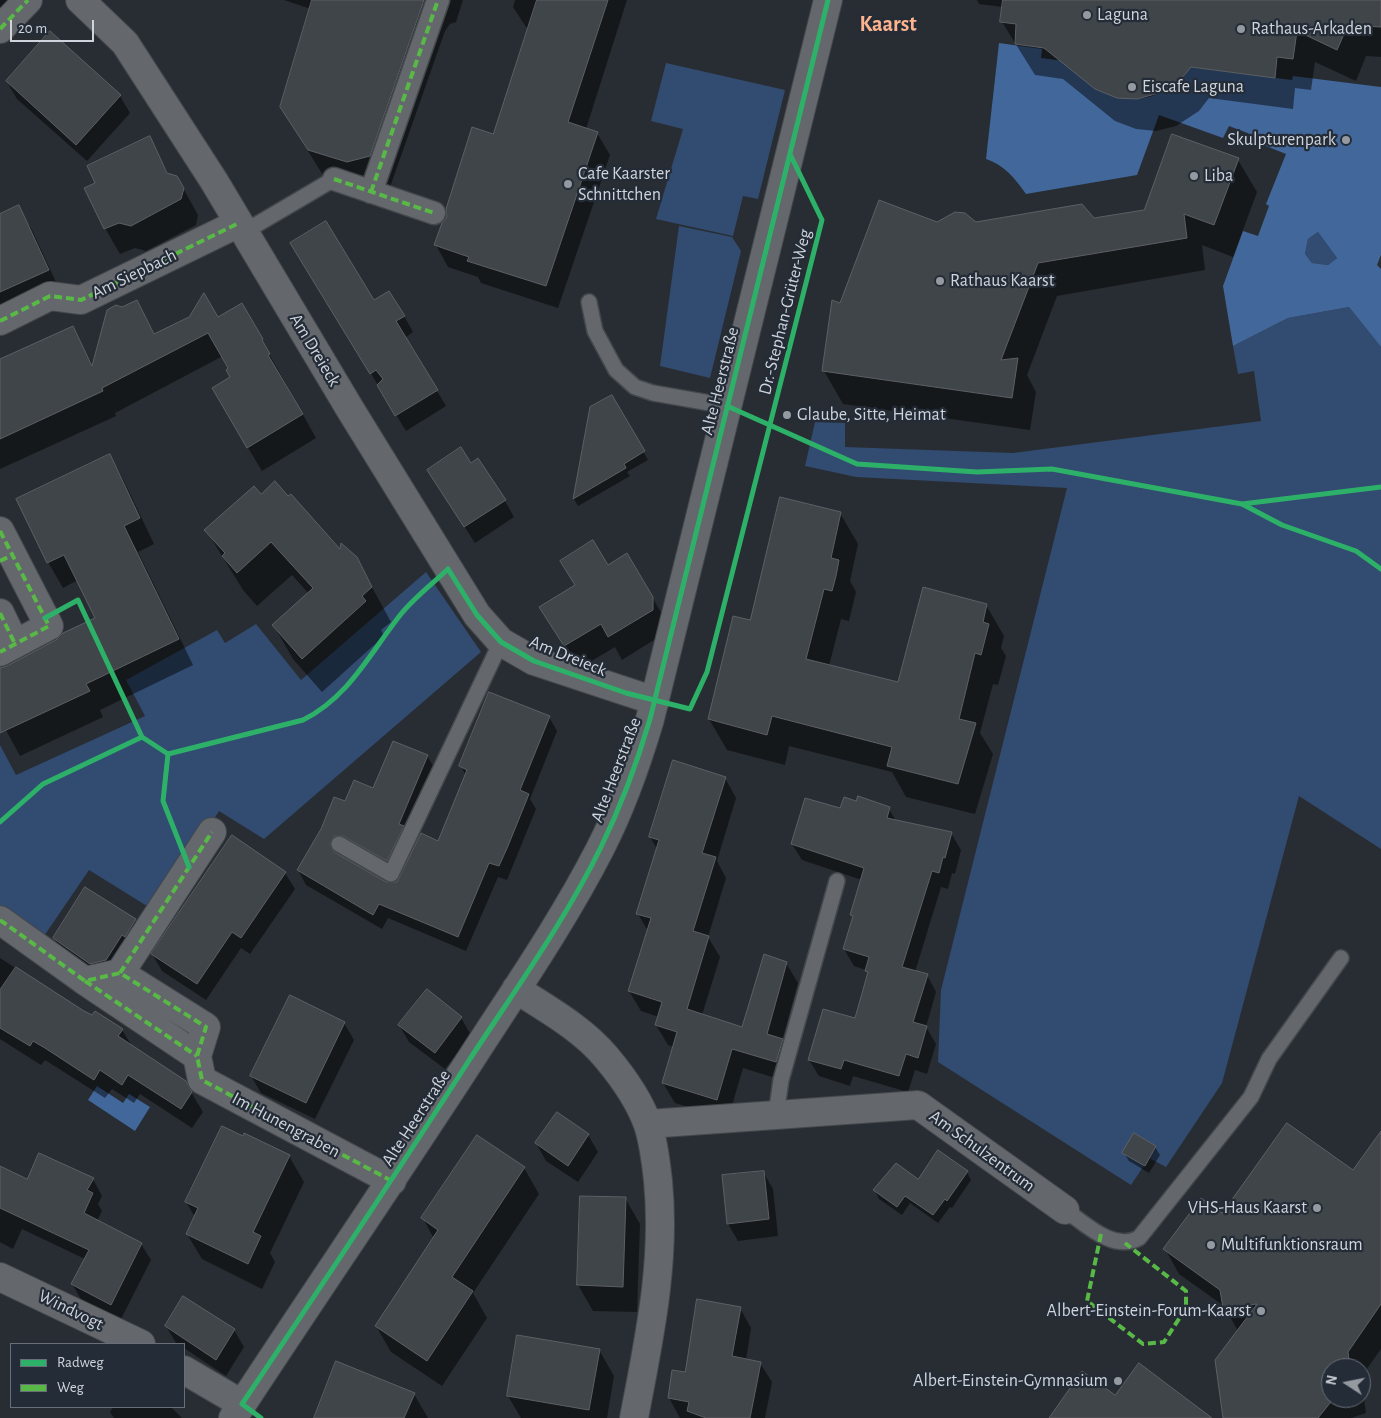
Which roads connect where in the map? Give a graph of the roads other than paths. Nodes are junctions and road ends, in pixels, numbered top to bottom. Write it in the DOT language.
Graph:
graph roads {
  1 [pos="28,0"];
  2 [pos="80,0"];
  3 [pos="438,0"];
  4 [pos="828,0"];
  5 [pos="0,29"];
  6 [pos="334,179"];
  7 [pos="371,192"];
  8 [pos="434,213"];
  9 [pos="242,227"];
  10 [pos="589,302"];
  11 [pos="0,321"];
  12 [pos="727,406"];
  13 [pos="4,549"];
  14 [pos="0,613"];
  15 [pos="501,642"];
  16 [pos="8,648"];
  17 [pos="655,701"];
  18 [pos="212,832"];
  19 [pos="339,844"];
  20 [pos="837,881"];
  21 [pos="0,920"];
  22 [pos="1341,958"];
  23 [pos="120,973"];
  24 [pos="85,981"];
  25 [pos="516,989"];
  26 [pos="197,1056"];
  27 [pos="776,1115"];
  28 [pos="648,1124"];
  29 [pos="392,1181"];
  30 [pos="1065,1210"];
  31 [pos="0,1276"];
  32 [pos="139,1343"];
  33 [pos="185,1371"];
  34 [pos="237,1411"];
  35 [pos="634,1418"];
  1 -- 5 [label="street"];
  2 -- 9 [label="street, Am Dreieck"];
  3 -- 7 [label="street"];
  4 -- 12 [label="street, Alte Heerstraße"];
  6 -- 7 [label="street"];
  6 -- 9 [label="lane"];
  7 -- 8 [label="street"];
  9 -- 11 [label="street, Am Siepbach"];
  9 -- 15 [label="street, Am Dreieck"];
  10 -- 12 [label="lane"];
  12 -- 17 [label="street, Alte Heerstraße"];
  13 -- 16 [label="street"];
  14 -- 16 [label="street"];
  15 -- 17 [label="street, Am Dreieck"];
  15 -- 19 [label="lane"];
  17 -- 25 [label="street, Alte Heerstraße"];
  18 -- 23 [label="street"];
  20 -- 27 [label="lane"];
  21 -- 24 [label="street"];
  22 -- 30 [label="lane"];
  23 -- 24 [label="street"];
  23 -- 26 [label="street"];
  24 -- 26 [label="street"];
  25 -- 28 [label="street"];
  25 -- 29 [label="street, Alte Heerstraße"];
  26 -- 29 [label="street, Im Hunengraben"];
  27 -- 28 [label="street, Am Schulzentrum"];
  27 -- 30 [label="street, Am Schulzentrum"];
  28 -- 35 [label="street"];
  29 -- 34 [label="street, Alte Heerstraße"];
  31 -- 32 [label="street, Windvogt"];
  33 -- 34 [label="street"];
}
